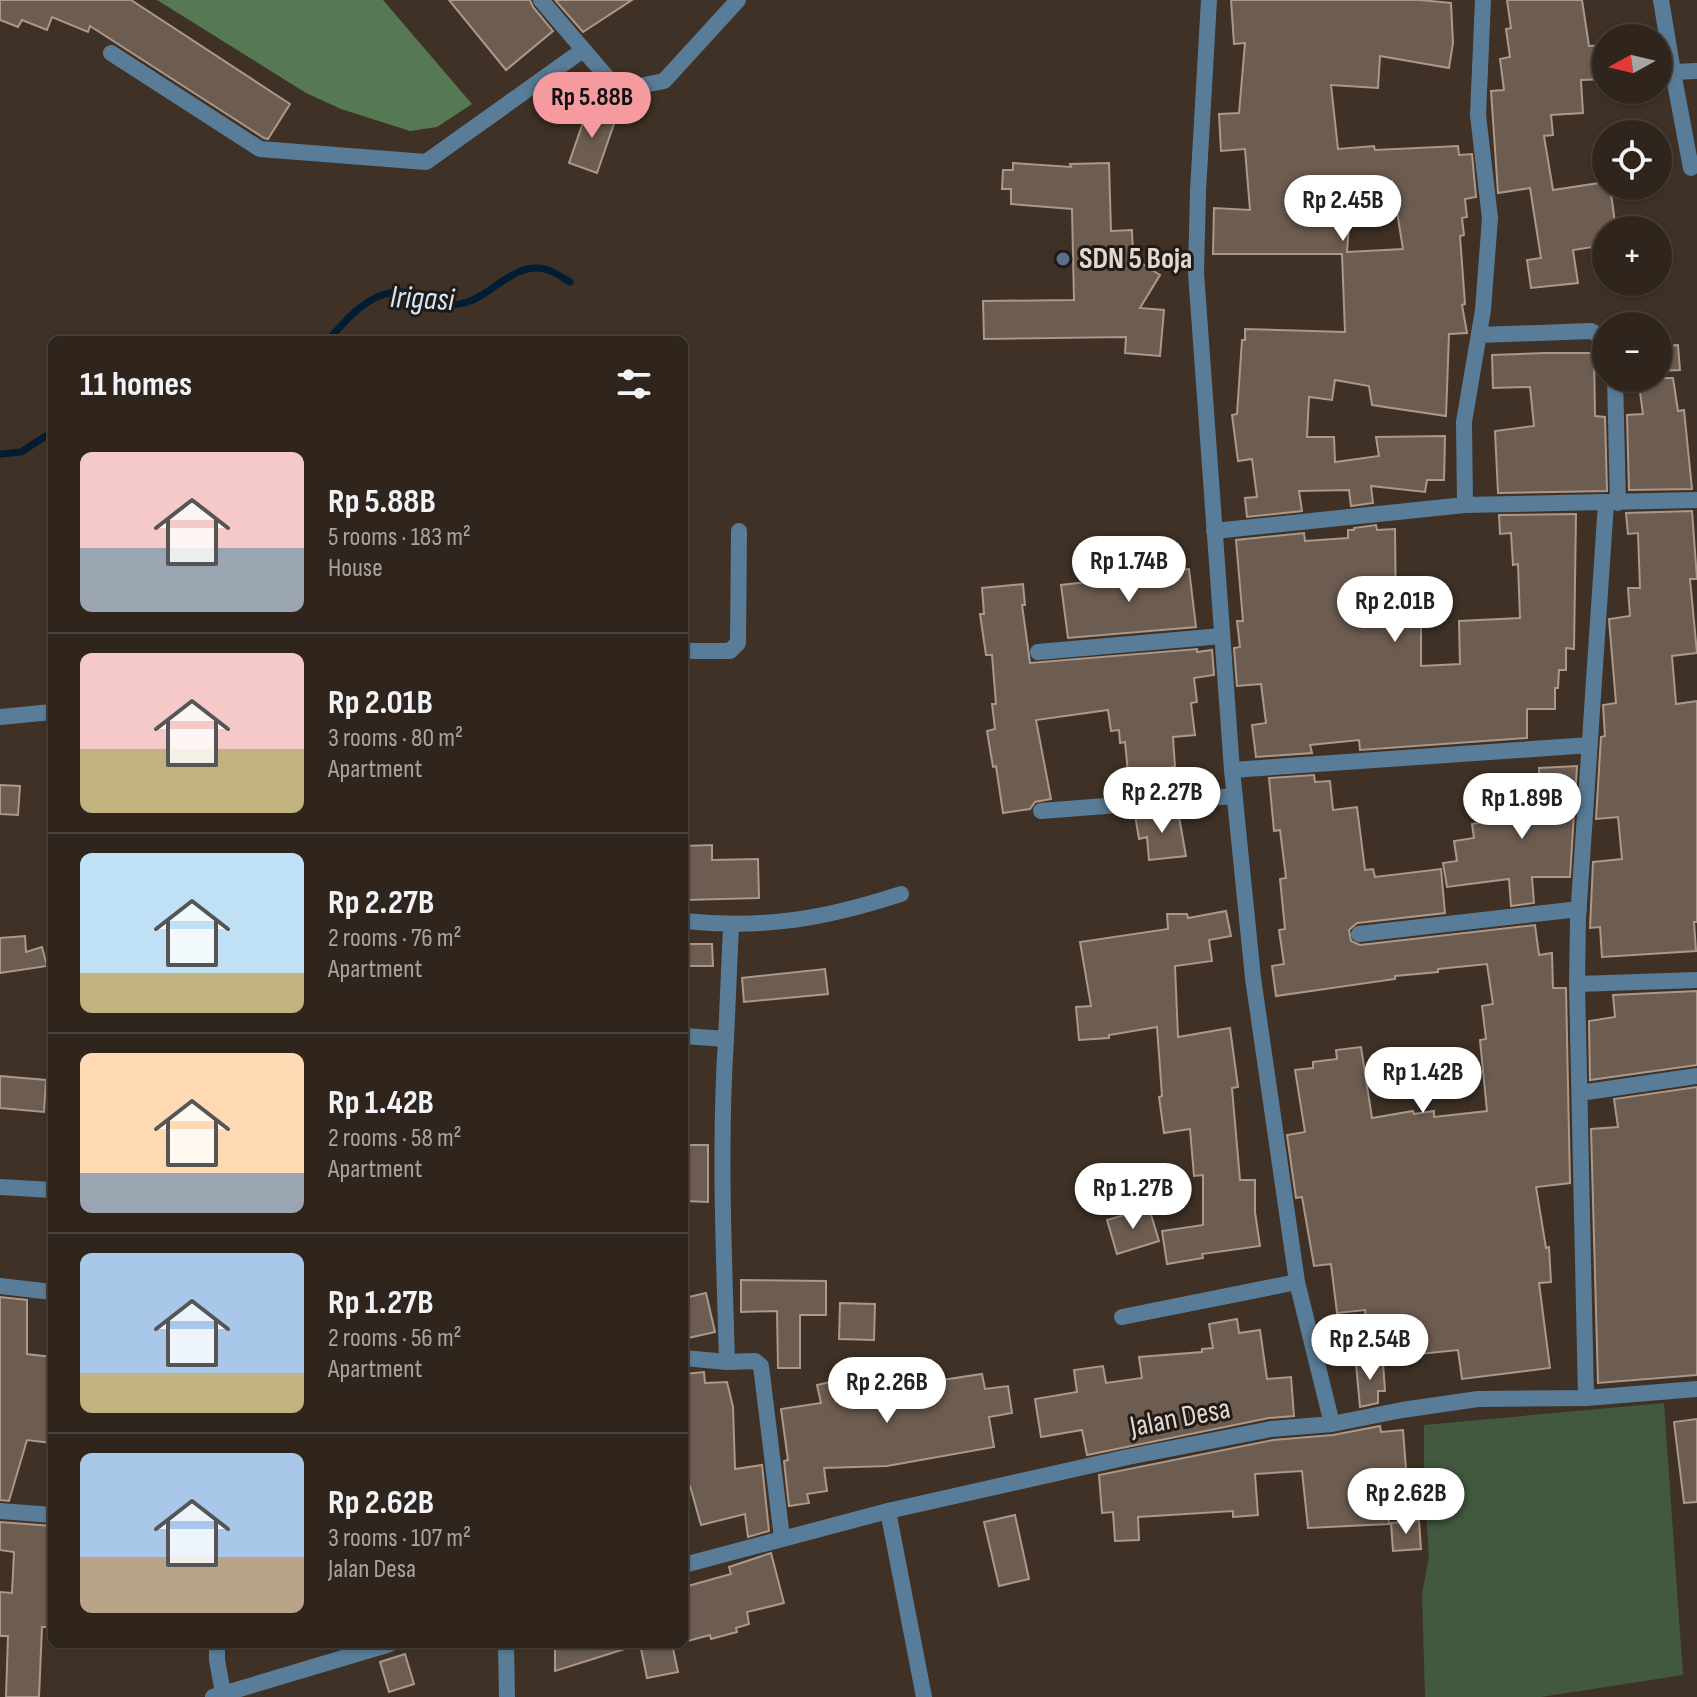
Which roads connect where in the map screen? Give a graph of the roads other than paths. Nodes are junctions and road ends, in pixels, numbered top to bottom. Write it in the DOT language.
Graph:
graph roads {
  1 [pos="541,0"];
  2 [pos="738,0"];
  3 [pos="1209,0"];
  4 [pos="1483,0"];
  5 [pos="1661,0"];
  6 [pos="583,50"];
  7 [pos="111,53"];
  8 [pos="1697,71"];
  9 [pos="1673,72"];
  10 [pos="1690,127"];
  11 [pos="1691,168"];
  12 [pos="1592,332"];
  13 [pos="1479,335"];
  14 [pos="1615,392"];
  15 [pos="1697,500"];
  16 [pos="1612,503"];
  17 [pos="1465,505"];
  18 [pos="739,531"];
  19 [pos="1214,531"];
  20 [pos="1222,636"];
  21 [pos="688,651"];
  22 [pos="1038,652"];
  23 [pos="48,712"];
  24 [pos="0,717"];
  25 [pos="1590,745"];
  26 [pos="1232,770"];
  27 [pos="1235,796"];
  28 [pos="1041,811"];
  29 [pos="901,894"];
  30 [pos="1579,909"];
  31 [pos="688,921"];
  32 [pos="731,926"];
  33 [pos="1359,934"];
  34 [pos="1697,980"];
  35 [pos="1577,984"];
  36 [pos="688,1036"];
  37 [pos="726,1039"];
  38 [pos="1697,1076"];
  39 [pos="1580,1093"];
  40 [pos="0,1187"];
  41 [pos="48,1190"];
  42 [pos="1297,1282"];
  43 [pos="0,1286"];
  44 [pos="48,1292"];
  45 [pos="1122,1317"];
  46 [pos="688,1358"];
  47 [pos="727,1362"];
  48 [pos="1697,1389"];
  49 [pos="1586,1398"];
  50 [pos="1332,1424"];
  51 [pos="0,1511"];
  52 [pos="888,1511"];
  53 [pos="48,1515"];
  54 [pos="782,1538"];
  55 [pos="688,1564"];
  56 [pos="217,1648"];
  57 [pos="377,1648"];
  58 [pos="506,1648"];
  59 [pos="218,1695"];
  60 [pos="507,1697"];
  61 [pos="924,1697"];
  1 -- 6 [label="street"];
  2 -- 6 [label="street"];
  3 -- 19 [label="street"];
  4 -- 13 [label="street"];
  5 -- 9 [label="street"];
  6 -- 7 [label="street"];
  8 -- 9 [label="street"];
  9 -- 10 [label="street"];
  10 -- 11 [label="street"];
  12 -- 13 [label="street"];
  13 -- 17 [label="street"];
  14 -- 16 [label="street"];
  15 -- 16 [label="street"];
  16 -- 17 [label="street"];
  16 -- 25 [label="street"];
  17 -- 19 [label="street"];
  18 -- 21 [label="street"];
  19 -- 20 [label="street"];
  20 -- 22 [label="street"];
  20 -- 26 [label="street"];
  23 -- 24 [label="street"];
  25 -- 26 [label="street"];
  25 -- 30 [label="street"];
  26 -- 27 [label="street"];
  27 -- 28 [label="street"];
  27 -- 42 [label="street"];
  29 -- 32 [label="street"];
  30 -- 33 [label="street"];
  30 -- 35 [label="street"];
  31 -- 32 [label="street"];
  32 -- 37 [label="street"];
  34 -- 35 [label="street"];
  35 -- 39 [label="street"];
  36 -- 37 [label="street"];
  37 -- 47 [label="street"];
  38 -- 39 [label="street"];
  39 -- 49 [label="street"];
  40 -- 41 [label="street"];
  42 -- 45 [label="street"];
  42 -- 50 [label="street"];
  43 -- 44 [label="street"];
  46 -- 47 [label="street"];
  47 -- 54 [label="street"];
  48 -- 49 [label="street, Jalan Desa"];
  49 -- 50 [label="street, Jalan Desa"];
  50 -- 52 [label="street, Jalan Desa"];
  51 -- 53 [label="street"];
  52 -- 54 [label="street, Jalan Desa"];
  52 -- 61 [label="street"];
  54 -- 55 [label="street, Jalan Desa"];
  56 -- 59 [label="street"];
  57 -- 59 [label="street"];
  58 -- 60 [label="street"];
}
